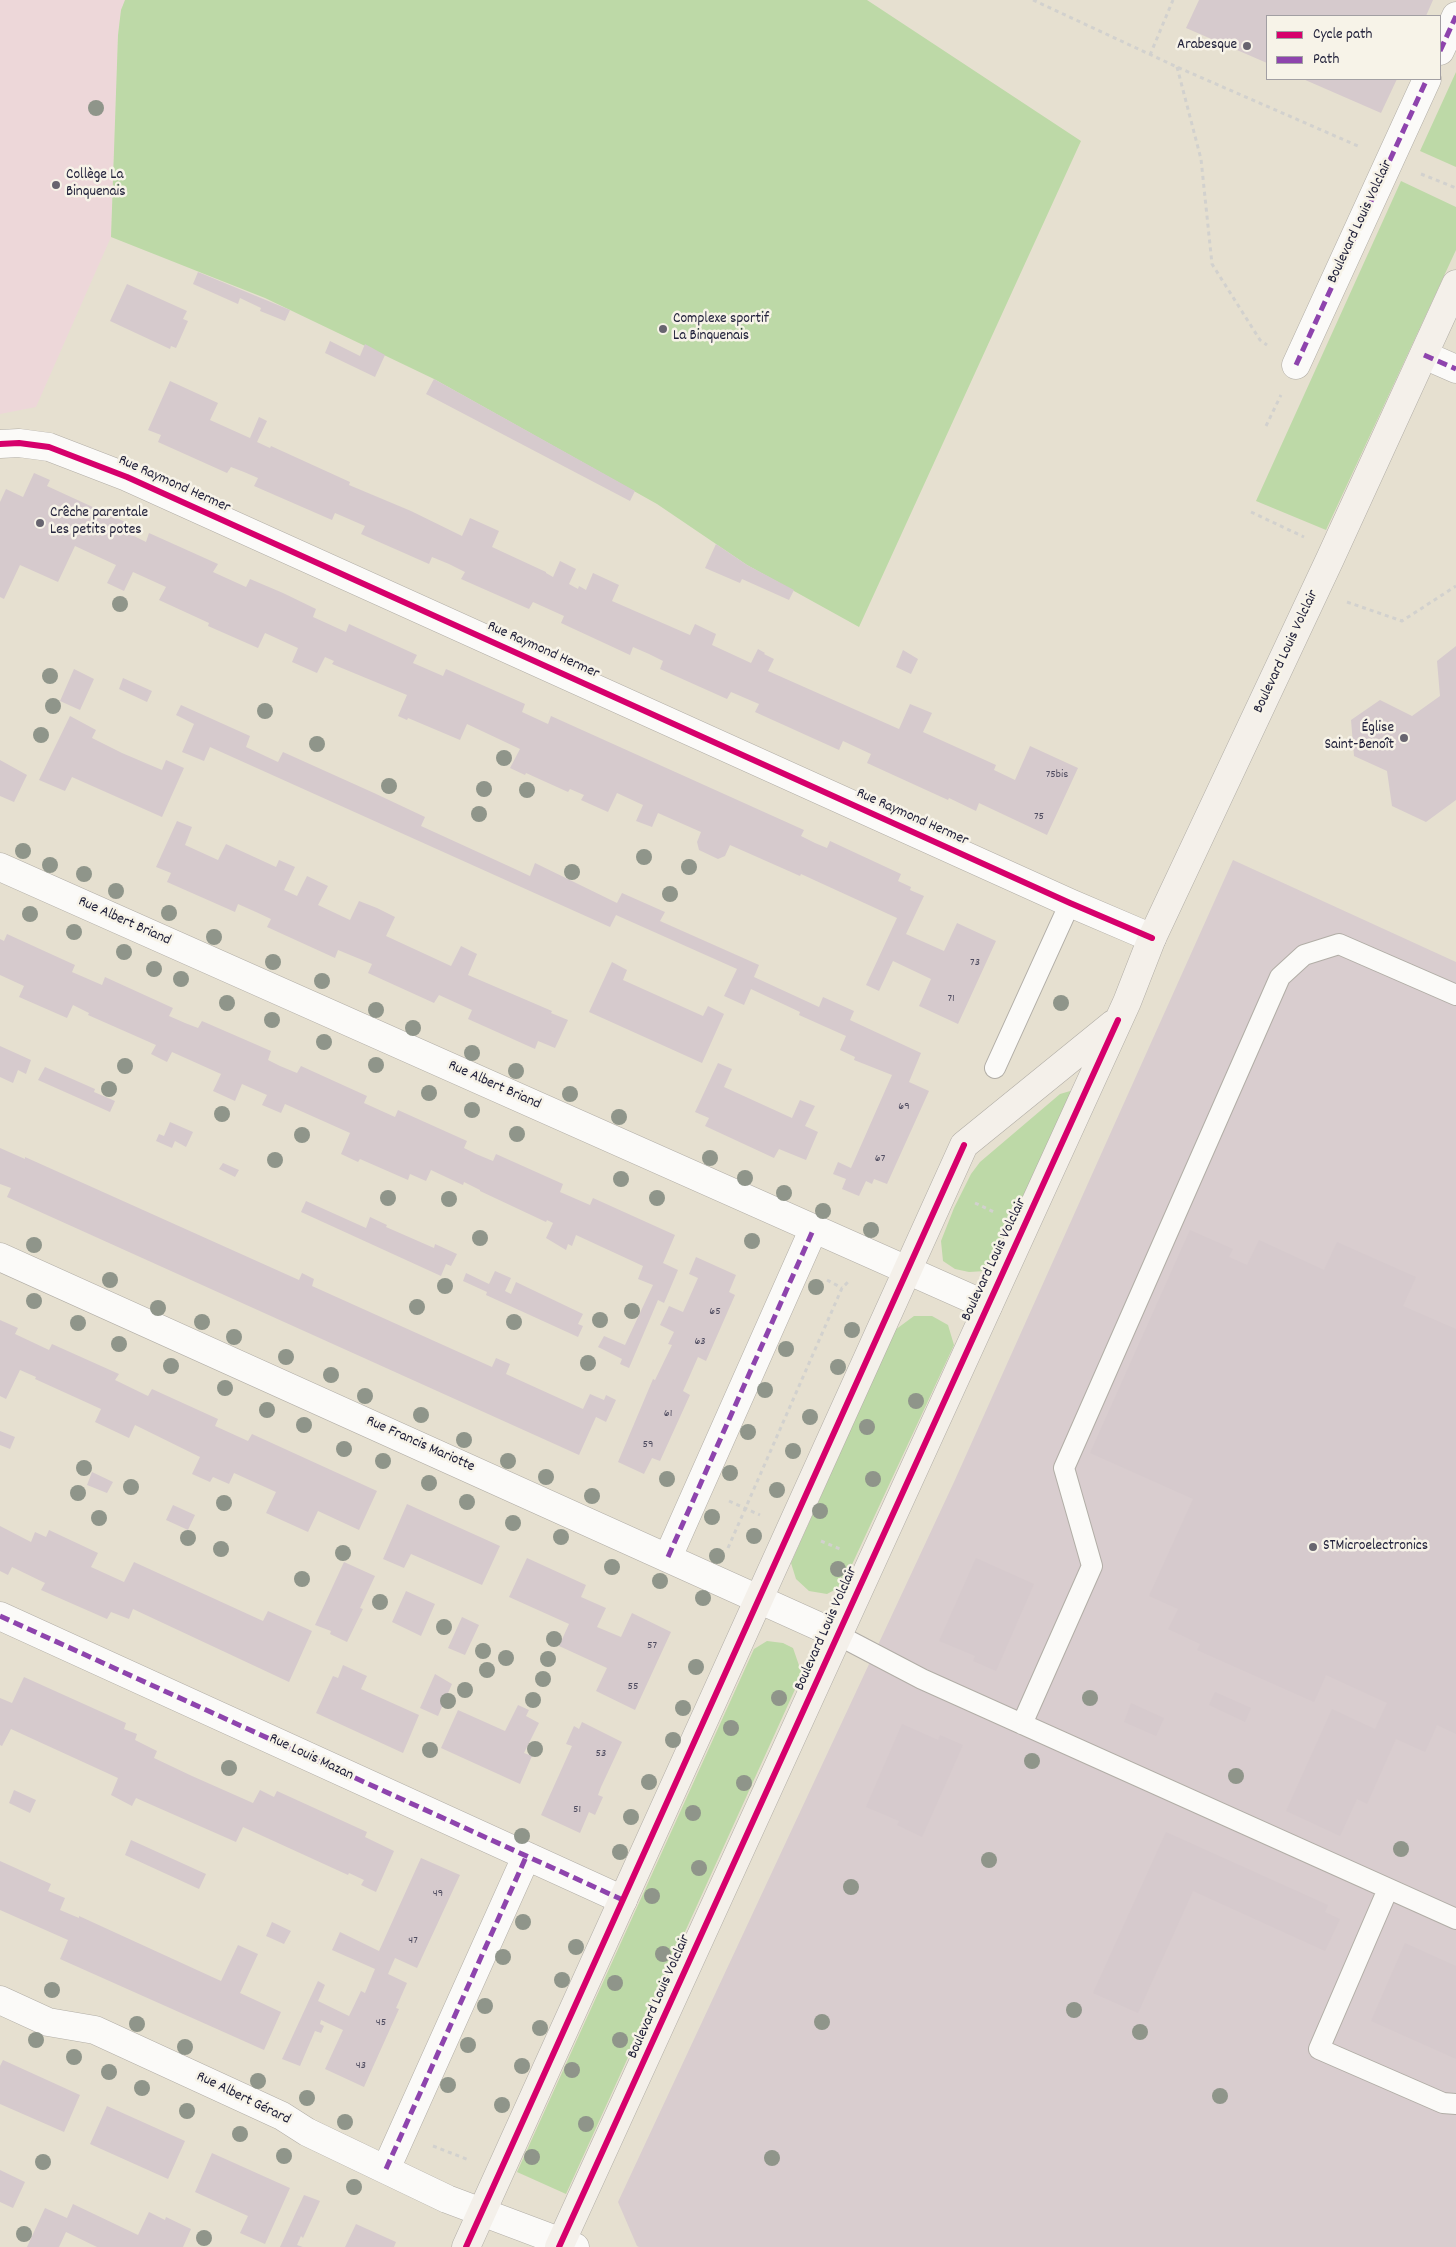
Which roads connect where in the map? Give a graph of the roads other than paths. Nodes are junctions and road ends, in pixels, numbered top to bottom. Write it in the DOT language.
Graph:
graph roads {
  1 [pos="1456,16"];
  2 [pos="1441,49"];
  3 [pos="1427,80"];
  4 [pos="1456,284"];
  5 [pos="1424,355"];
  6 [pos="1296,365"];
  7 [pos="1456,369"];
  8 [pos="0,444"];
  9 [pos="0,867"];
  10 [pos="1070,903"];
  11 [pos="1152,938"];
  12 [pos="1456,995"];
  13 [pos="1118,1020"];
  14 [pos="995,1068"];
  15 [pos="814,1228"];
  16 [pos="0,1257"];
  17 [pos="908,1270"];
  18 [pos="988,1306"];
  19 [pos="668,1557"];
  20 [pos="759,1599"];
  21 [pos="0,1616"];
  22 [pos="838,1635"];
  23 [pos="1022,1724"];
  24 [pos="526,1857"];
  25 [pos="1388,1889"];
  26 [pos="623,1900"];
  27 [pos="1456,1919"];
  28 [pos="0,2000"];
  29 [pos="1456,2104"];
  30 [pos="386,2169"];
  31 [pos="482,2211"];
  32 [pos="566,2245"];
  33 [pos="466,2247"];
  1 -- 2 [label="street"];
  3 -- 6 [label="street, Boulevard Louis Volclair"];
  4 -- 5 [label="street, Boulevard Louis Volclair"];
  5 -- 7 [label="street"];
  5 -- 11 [label="street, Boulevard Louis Volclair"];
  8 -- 10 [label="street, Rue Raymond Hermer"];
  9 -- 15 [label="street, Rue Albert Briand"];
  10 -- 11 [label="street, Rue Raymond Hermer"];
  10 -- 14 [label="lane"];
  11 -- 13 [label="street, Boulevard Louis Volclair"];
  12 -- 23 [label="lane"];
  13 -- 17 [label="street, Boulevard Louis Volclair"];
  13 -- 18 [label="street, Boulevard Louis Volclair"];
  15 -- 17 [label="street, Rue Albert Briand"];
  15 -- 19 [label="street"];
  16 -- 19 [label="street, Rue Francis Mariotte"];
  17 -- 18 [label="street, Rue Albert Briand"];
  17 -- 20 [label="street, Boulevard Louis Volclair"];
  18 -- 22 [label="street, Boulevard Louis Volclair"];
  19 -- 20 [label="street, Rue Francis Mariotte"];
  20 -- 22 [label="street, Rue Francis Mariotte"];
  20 -- 26 [label="street, Boulevard Louis Volclair"];
  21 -- 24 [label="street, Rue Louis Mazan"];
  22 -- 23 [label="lane"];
  22 -- 32 [label="street, Boulevard Louis Volclair"];
  23 -- 25 [label="lane"];
  24 -- 26 [label="street, Rue Louis Mazan"];
  24 -- 30 [label="street"];
  25 -- 27 [label="lane"];
  25 -- 29 [label="lane"];
  26 -- 31 [label="street, Boulevard Louis Volclair"];
  28 -- 30 [label="street, Rue Albert Gérard"];
  30 -- 31 [label="street, Rue Albert Gérard"];
  31 -- 32 [label="street, Rue Albert Gérard"];
  31 -- 33 [label="street, Boulevard Louis Volclair"];
}
